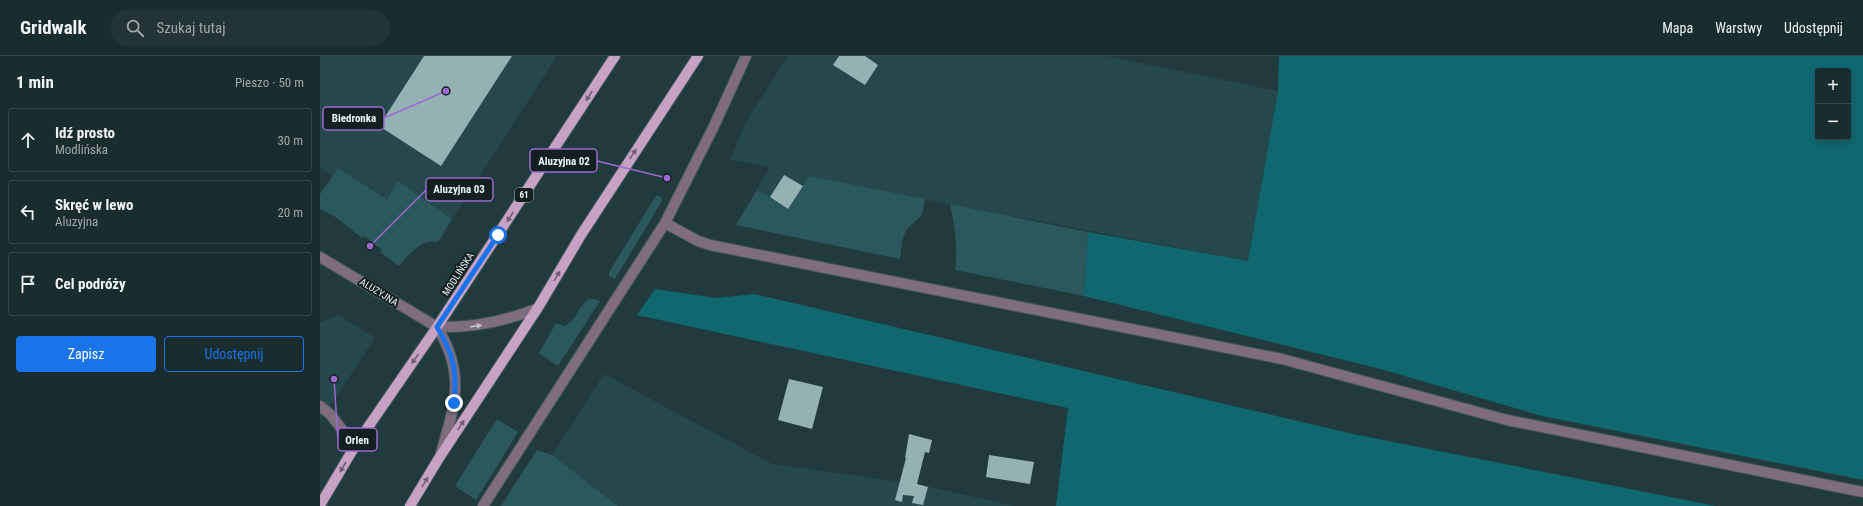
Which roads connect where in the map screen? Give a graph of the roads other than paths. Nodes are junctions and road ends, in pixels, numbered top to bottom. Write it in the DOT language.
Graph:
graph roads {
  1 [pos="615,56"];
  2 [pos="698,56"];
  3 [pos="746,56"];
  4 [pos="665,223"];
  5 [pos="320,257"];
  6 [pos="536,309"];
  7 [pos="437,327"];
  8 [pos="320,406"];
  9 [pos="355,446"];
  10 [pos="439,458"];
  11 [pos="1863,492"];
  12 [pos="320,505"];
  13 [pos="410,506"];
  14 [pos="483,506"];
  1 -- 7 [label="main road, MODLIŃSKA / 61, one-way"];
  6 -- 2 [label="main road, one-way"];
  3 -- 4 [label="street"];
  4 -- 11 [label="street"];
  4 -- 14 [label="street"];
  5 -- 7 [label="street, ALUZYJNA"];
  7 -- 6 [label="street, ALUZYJNA, one-way"];
  10 -- 6 [label="main road, one-way"];
  7 -- 9 [label="main road, MODLIŃSKA / 61, one-way"];
  7 -- 10 [label="street, ALUZYJNA"];
  8 -- 9 [label="street"];
  9 -- 12 [label="main road, MODLIŃSKA / 61, one-way"];
  13 -- 10 [label="main road, one-way"];
}
